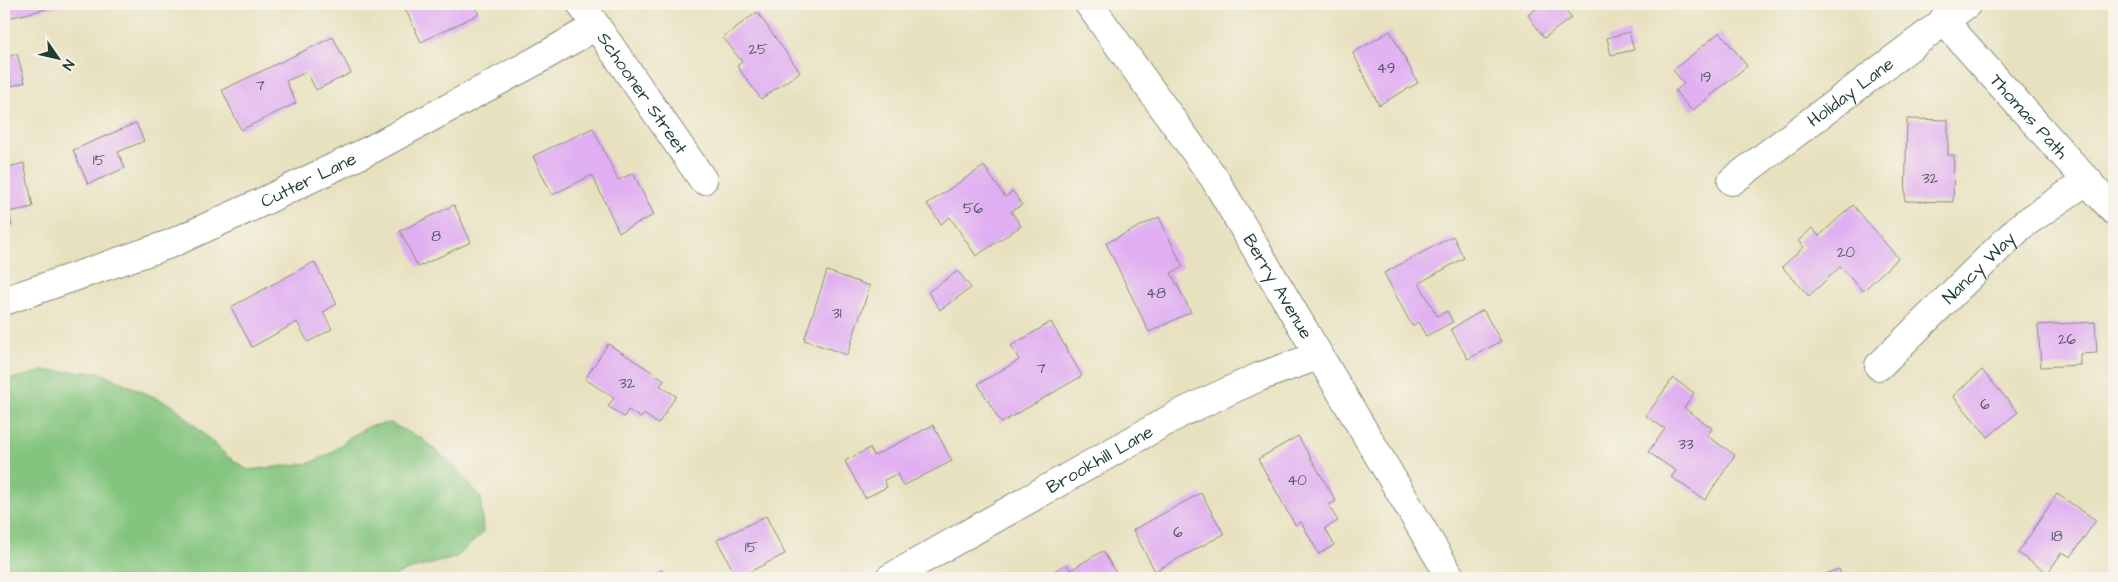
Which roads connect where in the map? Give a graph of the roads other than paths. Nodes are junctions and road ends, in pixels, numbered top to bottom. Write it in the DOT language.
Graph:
graph roads {
  1 [pos="581,4"];
  2 [pos="1089,4"];
  3 [pos="1967,4"];
  4 [pos="1943,20"];
  5 [pos="596,26"];
  6 [pos="703,180"];
  7 [pos="2088,180"];
  8 [pos="1732,181"];
  9 [pos="2114,210"];
  10 [pos="4,301"];
  11 [pos="1318,356"];
  12 [pos="1878,366"];
  13 [pos="890,578"];
  14 [pos="1451,578"];
  1 -- 5 [label="street, Schooner Street"];
  2 -- 11 [label="street, Berry Avenue"];
  3 -- 4 [label="street, Holiday Lane"];
  4 -- 7 [label="street, Thomas Path"];
  4 -- 8 [label="street, Holiday Lane"];
  5 -- 6 [label="street, Schooner Street"];
  5 -- 10 [label="street, Cutter Lane"];
  7 -- 9 [label="street, Thomas Path"];
  7 -- 12 [label="street, Nancy Way"];
  11 -- 13 [label="street, Brookhill Lane"];
  11 -- 14 [label="street, Berry Avenue"];
}
